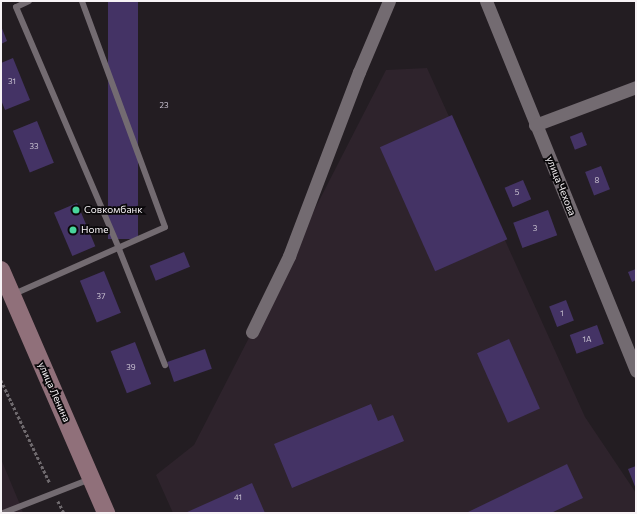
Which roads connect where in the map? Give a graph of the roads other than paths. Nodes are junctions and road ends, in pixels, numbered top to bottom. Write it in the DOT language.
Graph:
graph roads {
  1 [pos="29,1"];
  2 [pos="82,1"];
  3 [pos="389,1"];
  4 [pos="486,1"];
  5 [pos="636,87"];
  6 [pos="535,125"];
  7 [pos="119,249"];
  8 [pos="1,270"];
  9 [pos="12,295"];
  10 [pos="252,332"];
  11 [pos="165,366"];
  12 [pos="636,371"];
  13 [pos="92,478"];
  14 [pos="3,513"];
  15 [pos="106,513"];
  1 -- 7 [label="lane"];
  2 -- 7 [label="lane"];
  3 -- 10 [label="street"];
  4 -- 6 [label="street, улица Чехова"];
  5 -- 6 [label="street"];
  6 -- 12 [label="street, улица Чехова"];
  7 -- 9 [label="lane"];
  7 -- 11 [label="lane"];
  8 -- 9 [label="main road, улица Ленина"];
  9 -- 13 [label="main road, улица Ленина"];
  13 -- 14 [label="lane"];
  13 -- 15 [label="main road, улица Ленина"];
}
